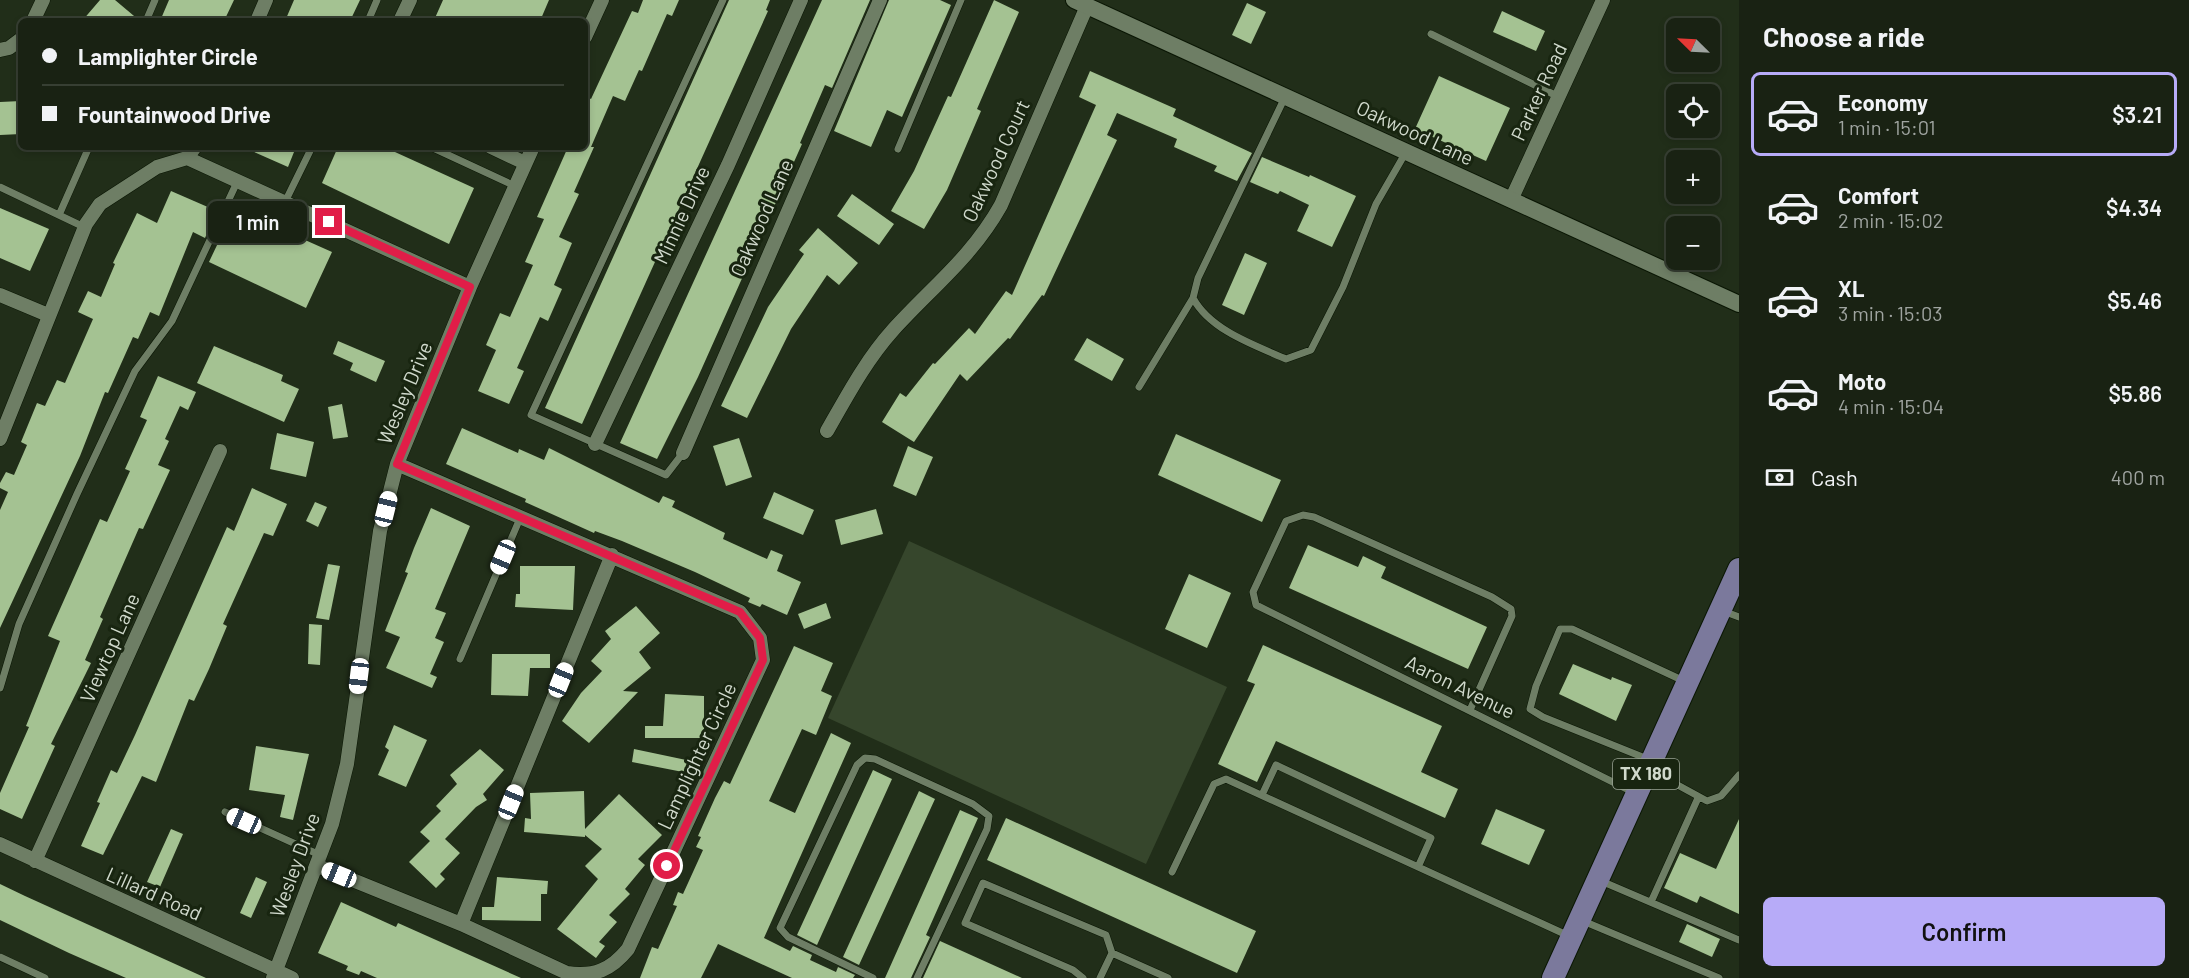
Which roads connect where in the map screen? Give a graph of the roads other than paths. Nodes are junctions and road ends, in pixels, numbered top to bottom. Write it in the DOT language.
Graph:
graph roads {
  1 [pos="43,0"];
  2 [pos="155,0"];
  3 [pos="266,0"];
  4 [pos="377,0"];
  5 [pos="410,0"];
  6 [pos="602,0"];
  7 [pos="723,0"];
  8 [pos="801,0"];
  9 [pos="880,0"];
  10 [pos="961,0"];
  11 [pos="1603,0"];
  12 [pos="1080,3"];
  13 [pos="34,18"];
  14 [pos="147,18"];
  15 [pos="258,18"];
  16 [pos="369,18"];
  17 [pos="401,18"];
  18 [pos="588,30"];
  19 [pos="1431,34"];
  20 [pos="18,41"];
  21 [pos="0,50"];
  22 [pos="1285,96"];
  23 [pos="1559,97"];
  24 [pos="898,149"];
  25 [pos="88,150"];
  26 [pos="311,150"];
  27 [pos="437,150"];
  28 [pos="497,150"];
  29 [pos="532,150"];
  30 [pos="191,152"];
  31 [pos="1406,152"];
  32 [pos="525,163"];
  33 [pos="238,180"];
  34 [pos="515,186"];
  35 [pos="0,187"];
  36 [pos="1511,200"];
  37 [pos="285,202"];
  38 [pos="59,215"];
  39 [pos="84,227"];
  40 [pos="470,287"];
  41 [pos="0,295"];
  42 [pos="1193,298"];
  43 [pos="1739,304"];
  44 [pos="48,315"];
  45 [pos="1139,387"];
  46 [pos="827,431"];
  47 [pos="0,438"];
  48 [pos="595,444"];
  49 [pos="220,451"];
  50 [pos="683,453"];
  51 [pos="397,464"];
  52 [pos="521,516"];
  53 [pos="612,555"];
  54 [pos="1739,569"];
  55 [pos="1730,614"];
  56 [pos="460,659"];
  57 [pos="1687,683"];
  58 [pos="0,688"];
  59 [pos="1470,710"];
  60 [pos="1650,765"];
  61 [pos="1739,775"];
  62 [pos="1637,794"];
  63 [pos="1262,795"];
  64 [pos="1698,798"];
  65 [pos="225,812"];
  66 [pos="0,844"];
  67 [pos="35,861"];
  68 [pos="320,861"];
  69 [pos="1418,867"];
  70 [pos="1172,872"];
  71 [pos="1598,880"];
  72 [pos="1651,902"];
  73 [pos="461,924"];
  74 [pos="1576,928"];
  75 [pos="1739,940"];
  76 [pos="1112,953"];
  77 [pos="0,957"];
  78 [pos="274,974"];
  79 [pos="45,978"];
  80 [pos="292,978"];
  81 [pos="873,978"];
  82 [pos="917,978"];
  83 [pos="1083,978"];
  84 [pos="1100,978"];
  85 [pos="1168,978"];
  86 [pos="1553,978"];
  87 [pos="1719,978"];
  1 -- 13 [label="street"];
  2 -- 14 [label="lane"];
  3 -- 15 [label="street"];
  4 -- 16 [label="lane"];
  5 -- 17 [label="street"];
  6 -- 18 [label="street"];
  7 -- 48 [label="lane"];
  8 -- 48 [label="street, Minnie Drive"];
  9 -- 50 [label="street, Oakwood Lane"];
  10 -- 24 [label="lane"];
  11 -- 23 [label="street, Parker Road"];
  12 -- 22 [label="street, Oakwood Lane"];
  12 -- 46 [label="street, Oakwood Court"];
  19 -- 23 [label="lane"];
  20 -- 21 [label="street"];
  22 -- 31 [label="street, Oakwood Lane"];
  22 -- 42 [label="lane"];
  23 -- 36 [label="street, Parker Road"];
  25 -- 38 [label="lane"];
  26 -- 37 [label="lane"];
  27 -- 34 [label="lane"];
  28 -- 32 [label="street"];
  29 -- 32 [label="street, Wesley Drive"];
  30 -- 33 [label="street"];
  30 -- 39 [label="street"];
  31 -- 36 [label="street, Oakwood Lane"];
  31 -- 42 [label="lane"];
  32 -- 34 [label="street, Wesley Drive"];
  33 -- 37 [label="street"];
  33 -- 58 [label="lane"];
  34 -- 40 [label="street, Wesley Drive"];
  35 -- 38 [label="lane"];
  36 -- 43 [label="street, Oakwood Lane"];
  37 -- 40 [label="street"];
  38 -- 39 [label="lane"];
  39 -- 44 [label="street"];
  40 -- 51 [label="street, Wesley Drive"];
  41 -- 44 [label="street"];
  42 -- 45 [label="lane"];
  44 -- 47 [label="street"];
  48 -- 50 [label="lane"];
  49 -- 67 [label="street, Viewtop Lane"];
  51 -- 52 [label="street, Lamplighter Circle"];
  51 -- 68 [label="street, Wesley Drive"];
  52 -- 53 [label="street, Lamplighter Circle"];
  52 -- 56 [label="lane"];
  53 -- 73 [label="street"];
  53 -- 73 [label="street, Lamplighter Circle"];
  54 -- 55 [label="main road, TX 180"];
  55 -- 57 [label="main road, TX 180"];
  57 -- 60 [label="main road, TX 180"];
  57 -- 60 [label="lane"];
  59 -- 59 [label="lane, Aaron Avenue"];
  59 -- 62 [label="lane, Aaron Avenue"];
  60 -- 62 [label="main road, TX 180"];
  60 -- 64 [label="lane"];
  61 -- 64 [label="lane"];
  62 -- 71 [label="main road, TX 180"];
  63 -- 69 [label="lane"];
  63 -- 69 [label="lane"];
  63 -- 70 [label="lane"];
  64 -- 72 [label="lane"];
  65 -- 68 [label="lane"];
  66 -- 67 [label="street, Lillard Road"];
  67 -- 78 [label="street, Lillard Road"];
  68 -- 73 [label="street, Lamplighter Circle"];
  68 -- 78 [label="street, Wesley Drive"];
  69 -- 74 [label="lane"];
  71 -- 72 [label="lane"];
  71 -- 74 [label="main road, TX 180"];
  72 -- 75 [label="lane"];
  74 -- 86 [label="main road, TX 180"];
  74 -- 87 [label="lane"];
  76 -- 83 [label="lane"];
  76 -- 84 [label="lane"];
  76 -- 85 [label="lane"];
  77 -- 79 [label="lane"];
  78 -- 80 [label="street, Lillard Road"];
  81 -- 82 [label="lane"];
}
